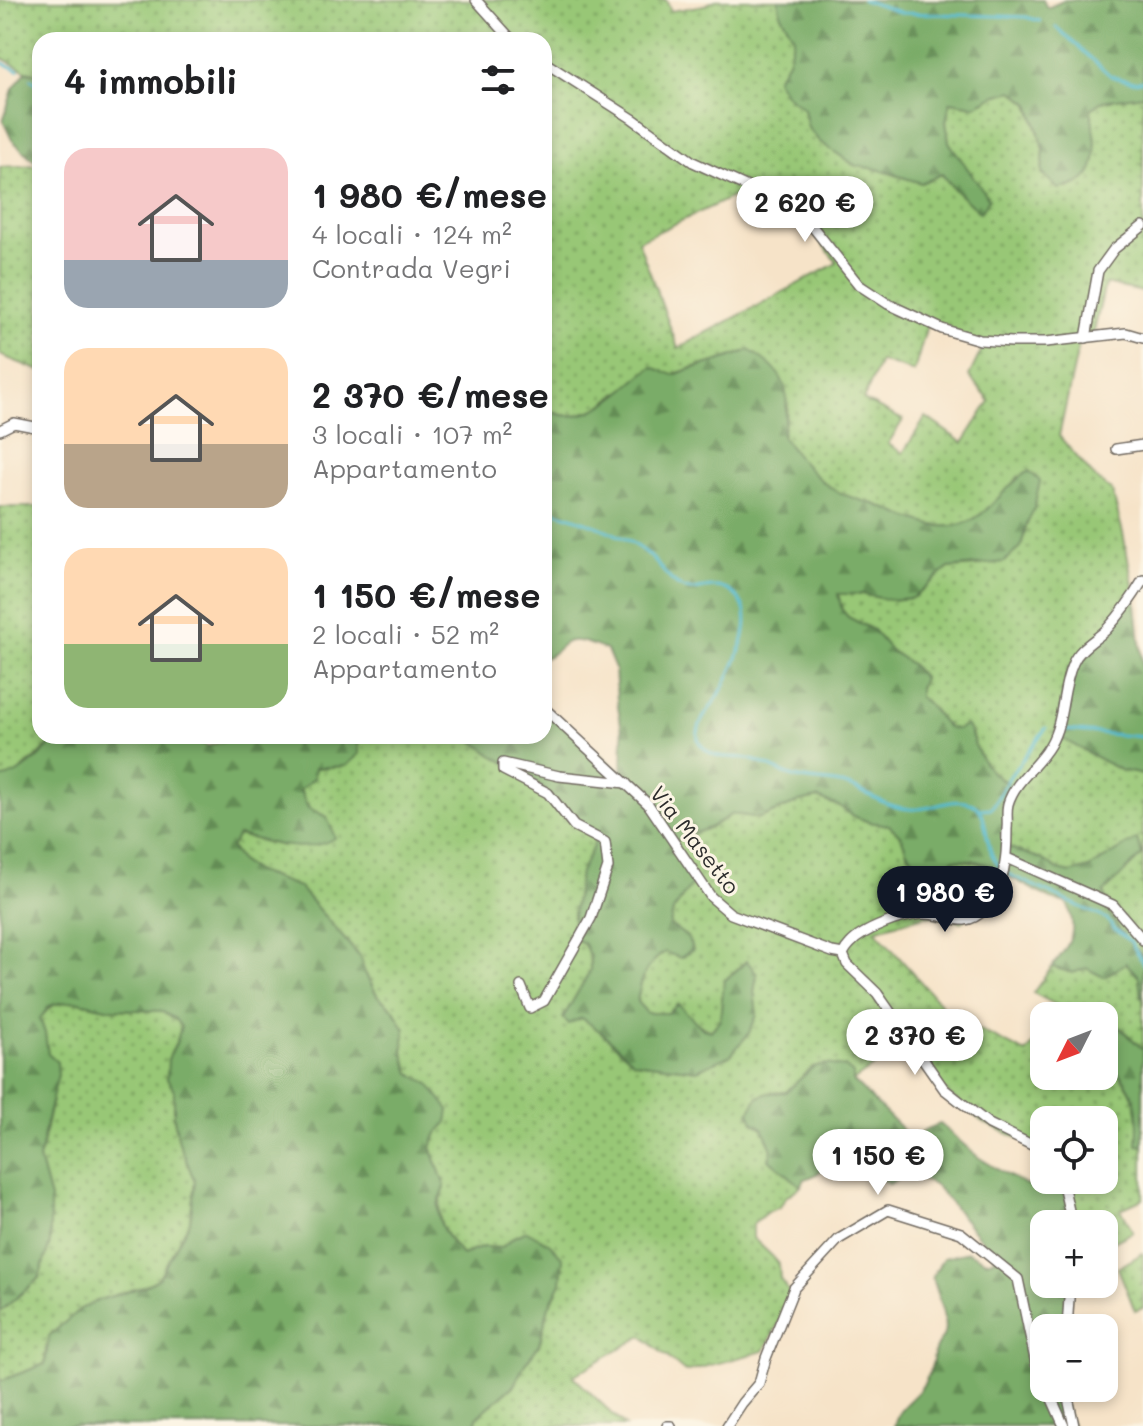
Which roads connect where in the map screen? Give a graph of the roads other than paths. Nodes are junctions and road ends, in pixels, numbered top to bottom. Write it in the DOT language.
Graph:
graph roads {
  1 [pos="476,0"];
  2 [pos="505,32"];
  3 [pos="552,67"];
  4 [pos="1143,226"];
  5 [pos="1086,338"];
  6 [pos="1143,338"];
  7 [pos="0,419"];
  8 [pos="14,423"];
  9 [pos="32,426"];
  10 [pos="0,430"];
  11 [pos="1143,445"];
  12 [pos="1116,449"];
  13 [pos="1143,580"];
  14 [pos="552,715"];
  15 [pos="626,783"];
  16 [pos="1006,860"];
  17 [pos="1143,940"];
  18 [pos="843,954"];
  19 [pos="521,986"];
  20 [pos="1030,1144"];
  21 [pos="1030,1336"];
  22 [pos="1053,1402"];
  23 [pos="1069,1402"];
  24 [pos="727,1426"];
  25 [pos="1064,1426"];
  26 [pos="1074,1426"];
  1 -- 2 [label="street"];
  3 -- 5 [label="street"];
  4 -- 5 [label="street"];
  5 -- 6 [label="street"];
  7 -- 8 [label="street"];
  8 -- 9 [label="street"];
  8 -- 10 [label="street"];
  11 -- 12 [label="street"];
  13 -- 16 [label="street"];
  14 -- 15 [label="street, Via Masetto"];
  15 -- 18 [label="street, Via Masetto"];
  15 -- 19 [label="street"];
  16 -- 17 [label="street"];
  16 -- 18 [label="street"];
  18 -- 20 [label="street"];
  21 -- 24 [label="street"];
  22 -- 25 [label="street"];
  23 -- 26 [label="street"];
}
